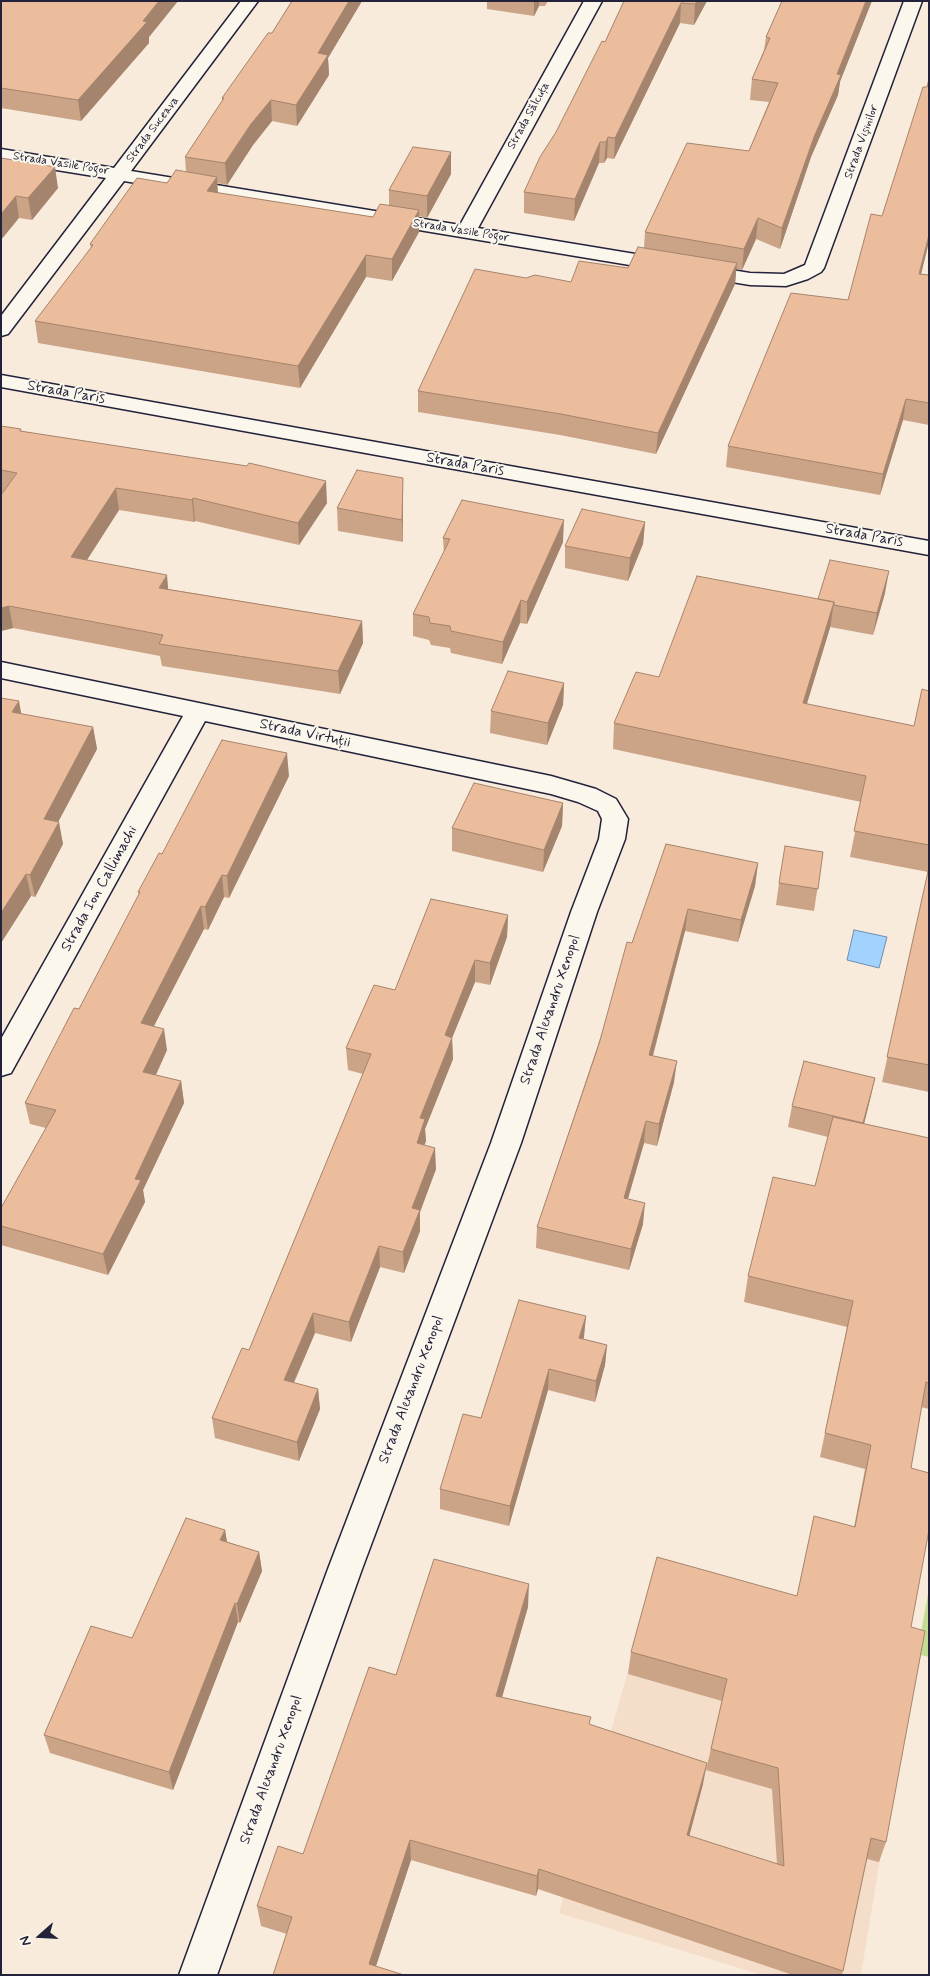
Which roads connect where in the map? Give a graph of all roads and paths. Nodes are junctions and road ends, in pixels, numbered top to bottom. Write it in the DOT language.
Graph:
graph roads {
  1 [pos="250,1"];
  2 [pos="593,1"];
  3 [pos="913,1"];
  4 [pos="1,155"];
  5 [pos="120,174"];
  6 [pos="466,232"];
  7 [pos="801,276"];
  8 [pos="1,330"];
  9 [pos="1,381"];
  10 [pos="929,548"];
  11 [pos="1,670"];
  12 [pos="198,712"];
  13 [pos="606,805"];
  14 [pos="1,1065"];
  15 [pos="198,1975"];
  1 -- 5 [label="street, Strada Suceava"];
  2 -- 6 [label="street, Strada Sălcuța"];
  3 -- 7 [label="street, Strada Vișinilor"];
  4 -- 5 [label="street, Strada Vasile Pogor"];
  5 -- 6 [label="street, Strada Vasile Pogor"];
  5 -- 8 [label="street, Strada Suceava"];
  6 -- 7 [label="street, Strada Vasile Pogor"];
  9 -- 10 [label="street, Strada Paris"];
  11 -- 12 [label="street, Strada Virtuții"];
  12 -- 13 [label="street, Strada Virtuții"];
  12 -- 14 [label="street, Strada Ion Callimachi"];
  13 -- 15 [label="street, Strada Alexandru Xenopol"];
}
